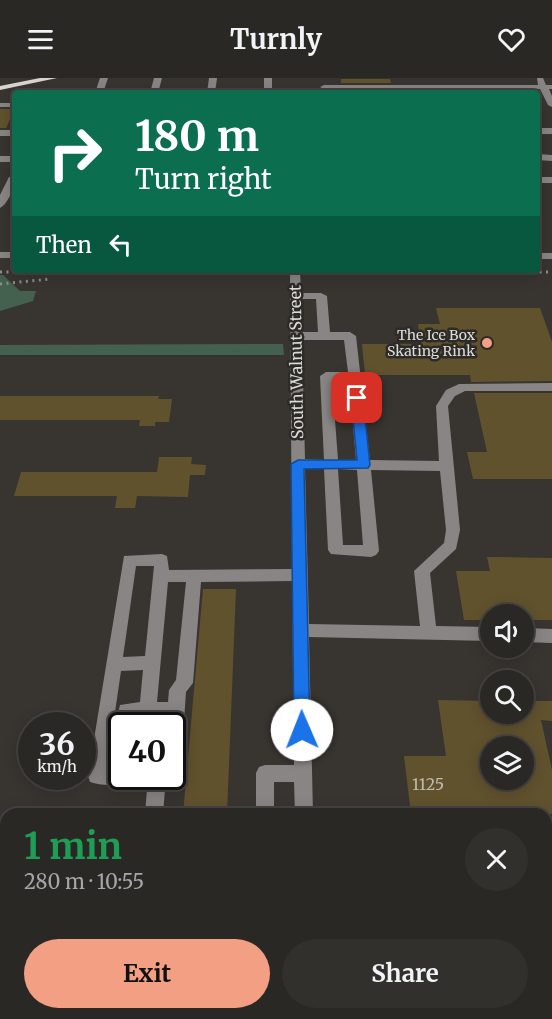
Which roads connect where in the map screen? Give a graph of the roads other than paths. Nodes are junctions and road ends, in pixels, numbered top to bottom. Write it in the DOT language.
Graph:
graph roads {
  1 [pos="53,78"];
  2 [pos="490,78"];
  3 [pos="539,78"];
  4 [pos="324,86"];
  5 [pos="381,86"];
  6 [pos="438,86"];
  7 [pos="548,87"];
  8 [pos="0,88"];
  9 [pos="495,90"];
  10 [pos="552,105"];
  11 [pos="12,181"];
  12 [pos="0,205"];
  13 [pos="295,273"];
  14 [pos="295,296"];
  15 [pos="296,336"];
  16 [pos="324,336"];
  17 [pos="354,376"];
  18 [pos="552,387"];
  19 [pos="298,464"];
  20 [pos="332,465"];
  21 [pos="364,465"];
  22 [pos="446,466"];
  23 [pos="298,574"];
  24 [pos="194,575"];
  25 [pos="161,576"];
  26 [pos="300,630"];
  27 [pos="429,632"];
  28 [pos="480,634"];
  29 [pos="534,635"];
  30 [pos="552,636"];
  31 [pos="152,663"];
  32 [pos="113,664"];
  33 [pos="177,710"];
  34 [pos="147,712"];
  35 [pos="169,712"];
  36 [pos="303,774"];
  37 [pos="108,776"];
  38 [pos="156,790"];
  39 [pos="154,808"];
  40 [pos="265,808"];
  41 [pos="304,808"];
  1 -- 8 [label="main road"];
  2 -- 9 [label="street"];
  3 -- 7 [label="street"];
  4 -- 5 [label="street"];
  5 -- 6 [label="street"];
  6 -- 9 [label="street"];
  7 -- 9 [label="street"];
  7 -- 10 [label="street"];
  11 -- 12 [label="street"];
  13 -- 14 [label="street, South Walnut Street"];
  14 -- 15 [label="street, South Walnut Street"];
  14 -- 16 [label="street"];
  15 -- 16 [label="street"];
  15 -- 19 [label="street, South Walnut Street"];
  16 -- 17 [label="street"];
  17 -- 20 [label="street"];
  17 -- 21 [label="street"];
  18 -- 22 [label="street"];
  19 -- 20 [label="street"];
  19 -- 23 [label="street, South Walnut Street"];
  20 -- 21 [label="street"];
  20 -- 21 [label="street"];
  21 -- 22 [label="street"];
  22 -- 27 [label="street"];
  23 -- 24 [label="street"];
  23 -- 26 [label="street, South Walnut Street"];
  24 -- 25 [label="street"];
  24 -- 33 [label="street"];
  25 -- 31 [label="street"];
  25 -- 32 [label="street"];
  26 -- 27 [label="street"];
  26 -- 36 [label="street, South Walnut Street"];
  27 -- 28 [label="street"];
  29 -- 30 [label="street"];
  31 -- 32 [label="street"];
  31 -- 34 [label="street"];
  32 -- 37 [label="street"];
  33 -- 35 [label="street"];
  36 -- 40 [label="street"];
  36 -- 41 [label="street, South Walnut Street"];
  38 -- 39 [label="street"];
}
